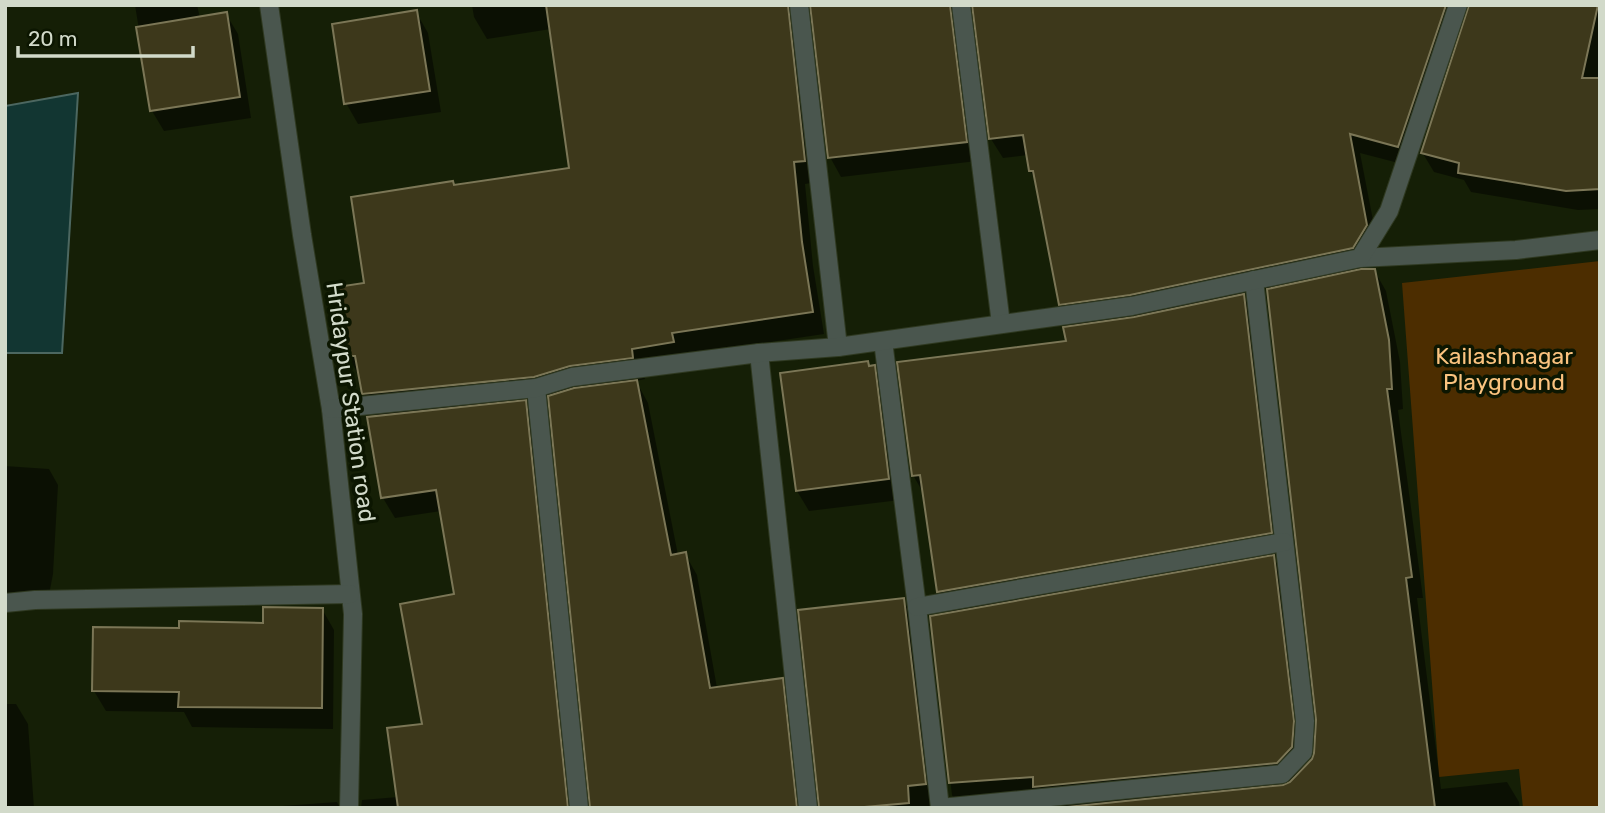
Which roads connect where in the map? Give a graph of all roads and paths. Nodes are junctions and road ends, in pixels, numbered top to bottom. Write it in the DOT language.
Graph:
graph roads {
  1 [pos="269,5"];
  2 [pos="799,5"];
  3 [pos="961,5"];
  4 [pos="1458,5"];
  5 [pos="1600,240"];
  6 [pos="1360,258"];
  7 [pos="1254,280"];
  8 [pos="1001,324"];
  9 [pos="883,341"];
  10 [pos="838,347"];
  11 [pos="759,353"];
  12 [pos="536,388"];
  13 [pos="331,409"];
  14 [pos="1284,542"];
  15 [pos="350,594"];
  16 [pos="5,603"];
  17 [pos="917,607"];
  18 [pos="349,808"];
  19 [pos="579,808"];
  20 [pos="808,808"];
  1 -- 13 [label="street, Hridaypur Station road"];
  2 -- 10 [label="street"];
  3 -- 8 [label="street"];
  4 -- 6 [label="street"];
  5 -- 6 [label="street"];
  6 -- 7 [label="street"];
  7 -- 8 [label="street"];
  7 -- 14 [label="street"];
  8 -- 9 [label="street"];
  9 -- 10 [label="street"];
  9 -- 17 [label="street"];
  10 -- 11 [label="street"];
  11 -- 12 [label="street"];
  11 -- 20 [label="street"];
  12 -- 13 [label="street"];
  12 -- 19 [label="street"];
  13 -- 15 [label="street, Hridaypur Station road"];
  14 -- 17 [label="street"];
  14 -- 17 [label="street"];
  15 -- 16 [label="street"];
  15 -- 18 [label="street, Hridaypur Station road"];
}
